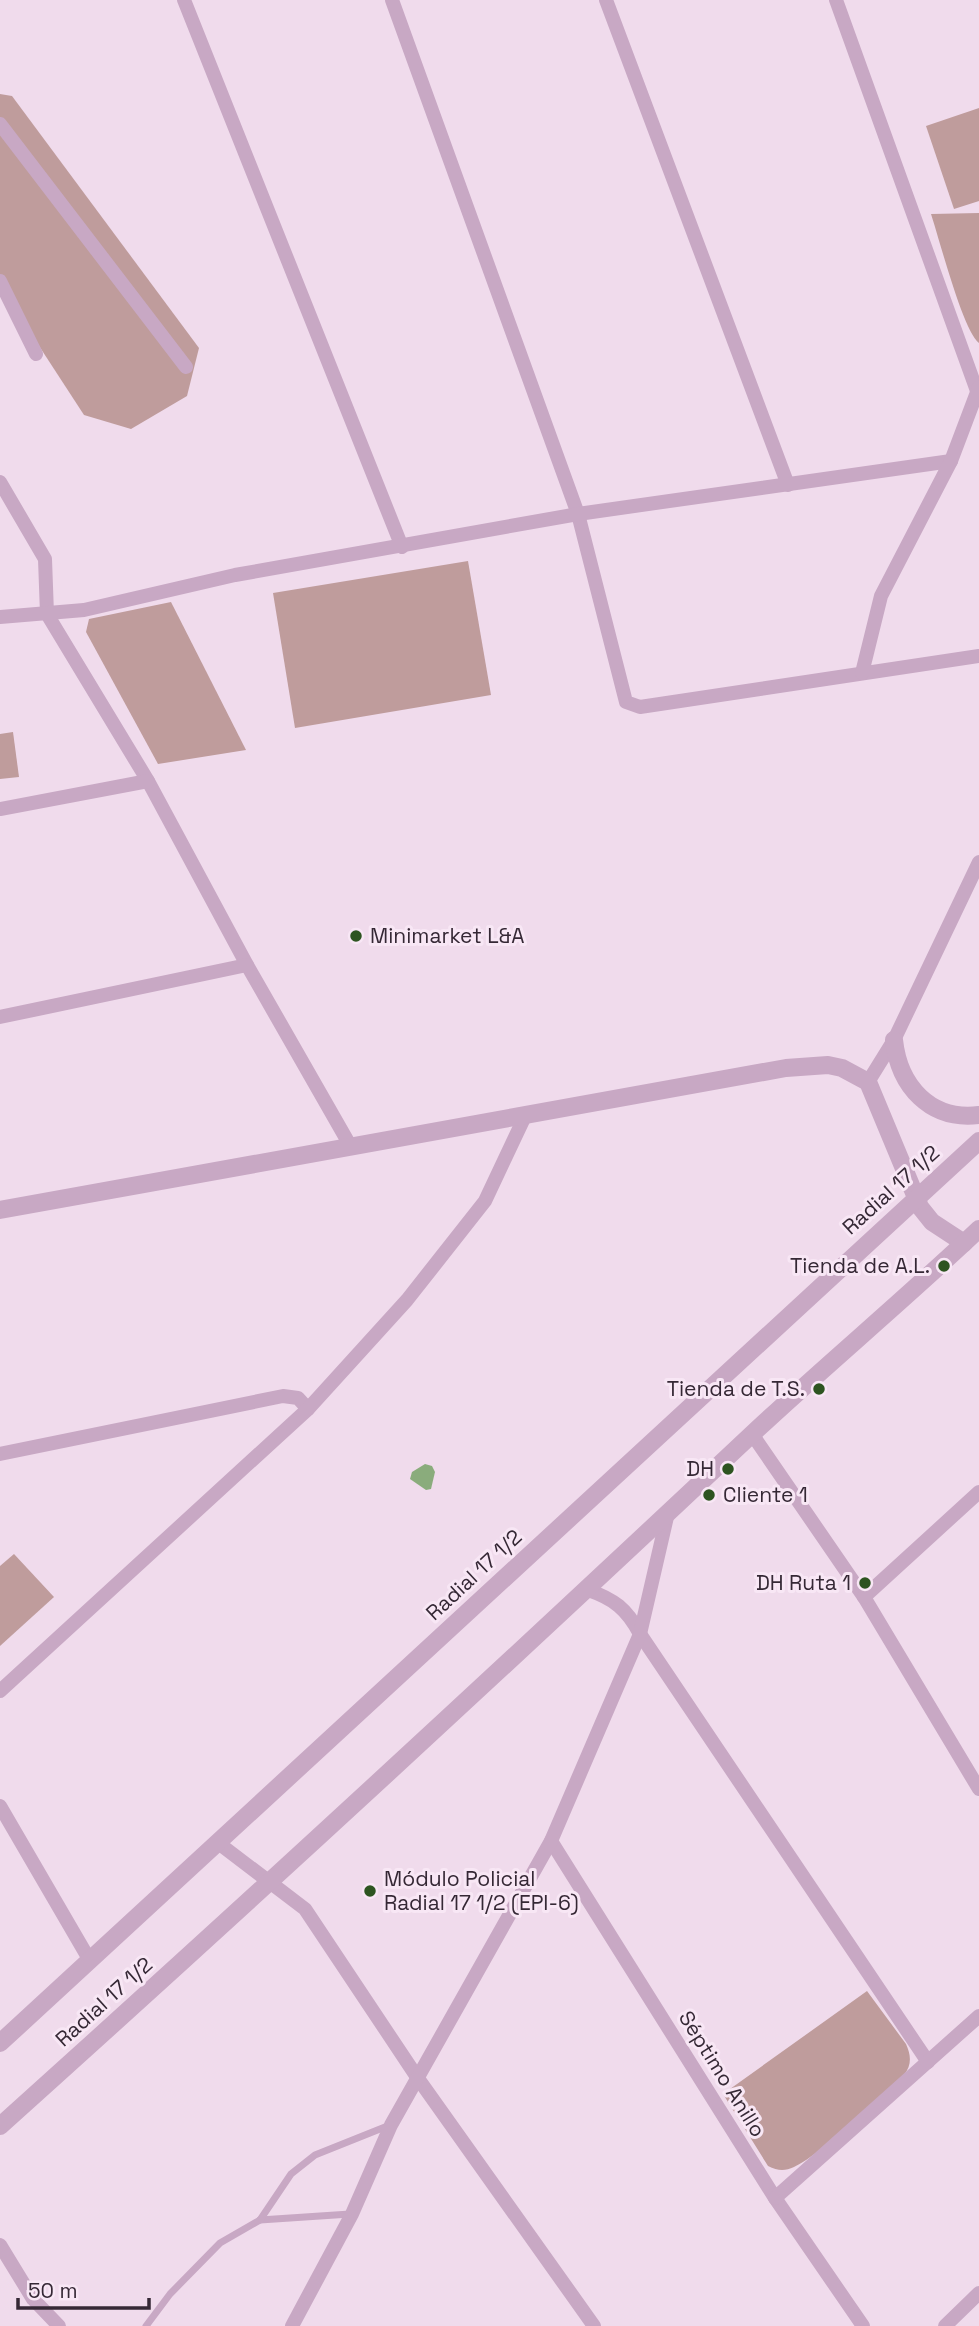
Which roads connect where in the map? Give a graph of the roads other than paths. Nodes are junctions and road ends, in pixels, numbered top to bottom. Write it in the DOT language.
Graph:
graph roads {
  1 [pos="184,0"];
  2 [pos="392,0"];
  3 [pos="606,0"];
  4 [pos="836,0"];
  5 [pos="0,124"];
  6 [pos="0,281"];
  7 [pos="36,354"];
  8 [pos="186,367"];
  9 [pos="978,389"];
  10 [pos="951,461"];
  11 [pos="0,482"];
  12 [pos="788,485"];
  13 [pos="578,514"];
  14 [pos="402,547"];
  15 [pos="47,614"];
  16 [pos="0,617"];
  17 [pos="979,656"];
  18 [pos="862,673"];
  19 [pos="148,781"];
  20 [pos="0,809"];
  21 [pos="979,862"];
  22 [pos="247,965"];
  23 [pos="0,1017"];
  24 [pos="894,1040"];
  25 [pos="868,1083"];
  26 [pos="526,1114"];
  27 [pos="979,1115"];
  28 [pos="979,1141"];
  29 [pos="351,1147"];
  30 [pos="918,1196"];
  31 [pos="0,1210"];
  32 [pos="979,1229"];
  33 [pos="964,1243"];
  34 [pos="308,1409"];
  35 [pos="752,1434"];
  36 [pos="0,1454"];
  37 [pos="979,1492"];
  38 [pos="667,1517"];
  39 [pos="588,1590"];
  40 [pos="864,1597"];
  41 [pos="640,1634"];
  42 [pos="0,1691"];
  43 [pos="979,1761"];
  44 [pos="967,1772"];
  45 [pos="979,1789"];
  46 [pos="0,1806"];
  47 [pos="551,1841"];
  48 [pos="217,1842"];
  49 [pos="271,1882"];
  50 [pos="89,1959"];
  51 [pos="979,2016"];
  52 [pos="0,2043"];
  53 [pos="928,2062"];
  54 [pos="416,2077"];
  55 [pos="391,2125"];
  56 [pos="0,2126"];
  57 [pos="775,2198"];
  58 [pos="352,2214"];
  59 [pos="260,2220"];
  60 [pos="0,2245"];
  61 [pos="979,2293"];
  62 [pos="59,2326"];
  63 [pos="146,2326"];
  64 [pos="292,2326"];
  65 [pos="594,2326"];
  66 [pos="863,2326"];
  67 [pos="945,2326"];
  1 -- 14 [label="street"];
  2 -- 13 [label="street"];
  3 -- 12 [label="street"];
  4 -- 9 [label="street"];
  5 -- 8 [label="street"];
  6 -- 7 [label="street"];
  9 -- 10 [label="street"];
  10 -- 12 [label="street"];
  10 -- 18 [label="street"];
  11 -- 15 [label="street"];
  12 -- 13 [label="street"];
  13 -- 14 [label="street"];
  13 -- 18 [label="street"];
  14 -- 15 [label="street"];
  15 -- 16 [label="street"];
  15 -- 19 [label="street"];
  17 -- 18 [label="street"];
  19 -- 20 [label="street"];
  19 -- 22 [label="street"];
  21 -- 24 [label="street"];
  22 -- 23 [label="street"];
  22 -- 29 [label="street"];
  24 -- 25 [label="street"];
  24 -- 27 [label="street"];
  25 -- 26 [label="street"];
  25 -- 30 [label="street"];
  26 -- 29 [label="street"];
  26 -- 34 [label="street"];
  28 -- 30 [label="street, Radial 17 1/2"];
  29 -- 31 [label="street"];
  30 -- 33 [label="street"];
  30 -- 48 [label="street, Radial 17 1/2"];
  32 -- 33 [label="street, Radial 17 1/2"];
  33 -- 35 [label="street, Radial 17 1/2"];
  34 -- 36 [label="street"];
  34 -- 42 [label="street"];
  35 -- 38 [label="street, Radial 17 1/2"];
  35 -- 40 [label="street"];
  37 -- 40 [label="street"];
  38 -- 39 [label="street, Radial 17 1/2"];
  38 -- 41 [label="street"];
  39 -- 41 [label="street"];
  39 -- 49 [label="street, Radial 17 1/2"];
  40 -- 44 [label="street"];
  41 -- 47 [label="street"];
  41 -- 53 [label="street"];
  43 -- 44 [label="street"];
  44 -- 45 [label="street"];
  46 -- 50 [label="street"];
  47 -- 54 [label="street"];
  47 -- 57 [label="street, Séptimo Anillo"];
  48 -- 49 [label="street"];
  48 -- 50 [label="street, Radial 17 1/2"];
  49 -- 54 [label="street"];
  49 -- 56 [label="street, Radial 17 1/2"];
  50 -- 52 [label="street, Radial 17 1/2"];
  51 -- 53 [label="street"];
  53 -- 57 [label="street"];
  54 -- 55 [label="street"];
  54 -- 65 [label="street"];
  55 -- 58 [label="street"];
  55 -- 59 [label="lane"];
  57 -- 66 [label="street, Séptimo Anillo"];
  58 -- 59 [label="lane"];
  58 -- 64 [label="street"];
  59 -- 63 [label="lane"];
  60 -- 62 [label="street"];
  61 -- 67 [label="street"];
}
